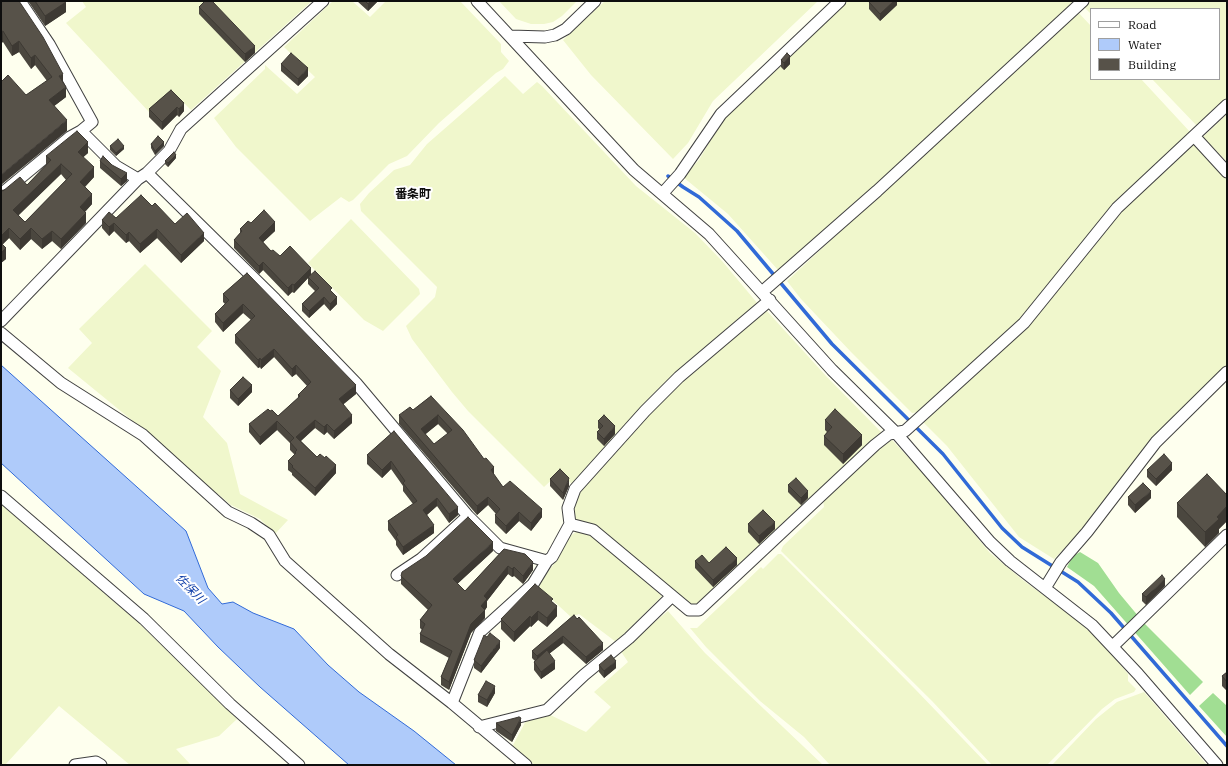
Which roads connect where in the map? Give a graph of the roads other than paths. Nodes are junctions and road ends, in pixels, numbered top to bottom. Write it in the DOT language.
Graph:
graph roads {
  1 [pos="20,1"];
  2 [pos="323,1"];
  3 [pos="477,1"];
  4 [pos="595,1"];
  5 [pos="840,1"];
  6 [pos="1083,1"];
  7 [pos="510,36"];
  8 [pos="1227,105"];
  9 [pos="81,131"];
  10 [pos="1194,136"];
  11 [pos="1227,172"];
  12 [pos="142,176"];
  13 [pos="1,194"];
  14 [pos="662,194"];
  15 [pos="762,292"];
  16 [pos="770,300"];
  17 [pos="1,321"];
  18 [pos="1,333"];
  19 [pos="1227,372"];
  20 [pos="896,433"];
  21 [pos="1,496"];
  22 [pos="468,516"];
  23 [pos="570,524"];
  24 [pos="1227,535"];
  25 [pos="548,561"];
  26 [pos="397,575"];
  27 [pos="1045,588"];
  28 [pos="672,596"];
  29 [pos="1113,646"];
  30 [pos="452,703"];
  31 [pos="479,727"];
  32 [pos="75,765"];
  33 [pos="101,765"];
  34 [pos="299,765"];
  35 [pos="526,765"];
  36 [pos="1217,765"];
  1 -- 9 [label="street"];
  2 -- 12 [label="street"];
  3 -- 7 [label="street"];
  4 -- 7 [label="street"];
  5 -- 14 [label="street"];
  6 -- 15 [label="street"];
  7 -- 14 [label="street"];
  8 -- 10 [label="street"];
  9 -- 12 [label="street"];
  9 -- 13 [label="street"];
  10 -- 11 [label="street"];
  10 -- 20 [label="street"];
  12 -- 17 [label="street"];
  12 -- 22 [label="street"];
  14 -- 15 [label="street"];
  15 -- 16 [label="street"];
  16 -- 20 [label="street"];
  16 -- 23 [label="street"];
  18 -- 30 [label="street"];
  19 -- 27 [label="street"];
  20 -- 27 [label="street"];
  20 -- 28 [label="street"];
  21 -- 34 [label="street"];
  22 -- 25 [label="street"];
  22 -- 26 [label="street"];
  23 -- 25 [label="street"];
  23 -- 28 [label="street"];
  24 -- 29 [label="street"];
  25 -- 30 [label="street"];
  27 -- 29 [label="street"];
  28 -- 31 [label="street"];
  29 -- 36 [label="street"];
  30 -- 31 [label="street"];
  31 -- 35 [label="street"];
  32 -- 33 [label="street"];
}
